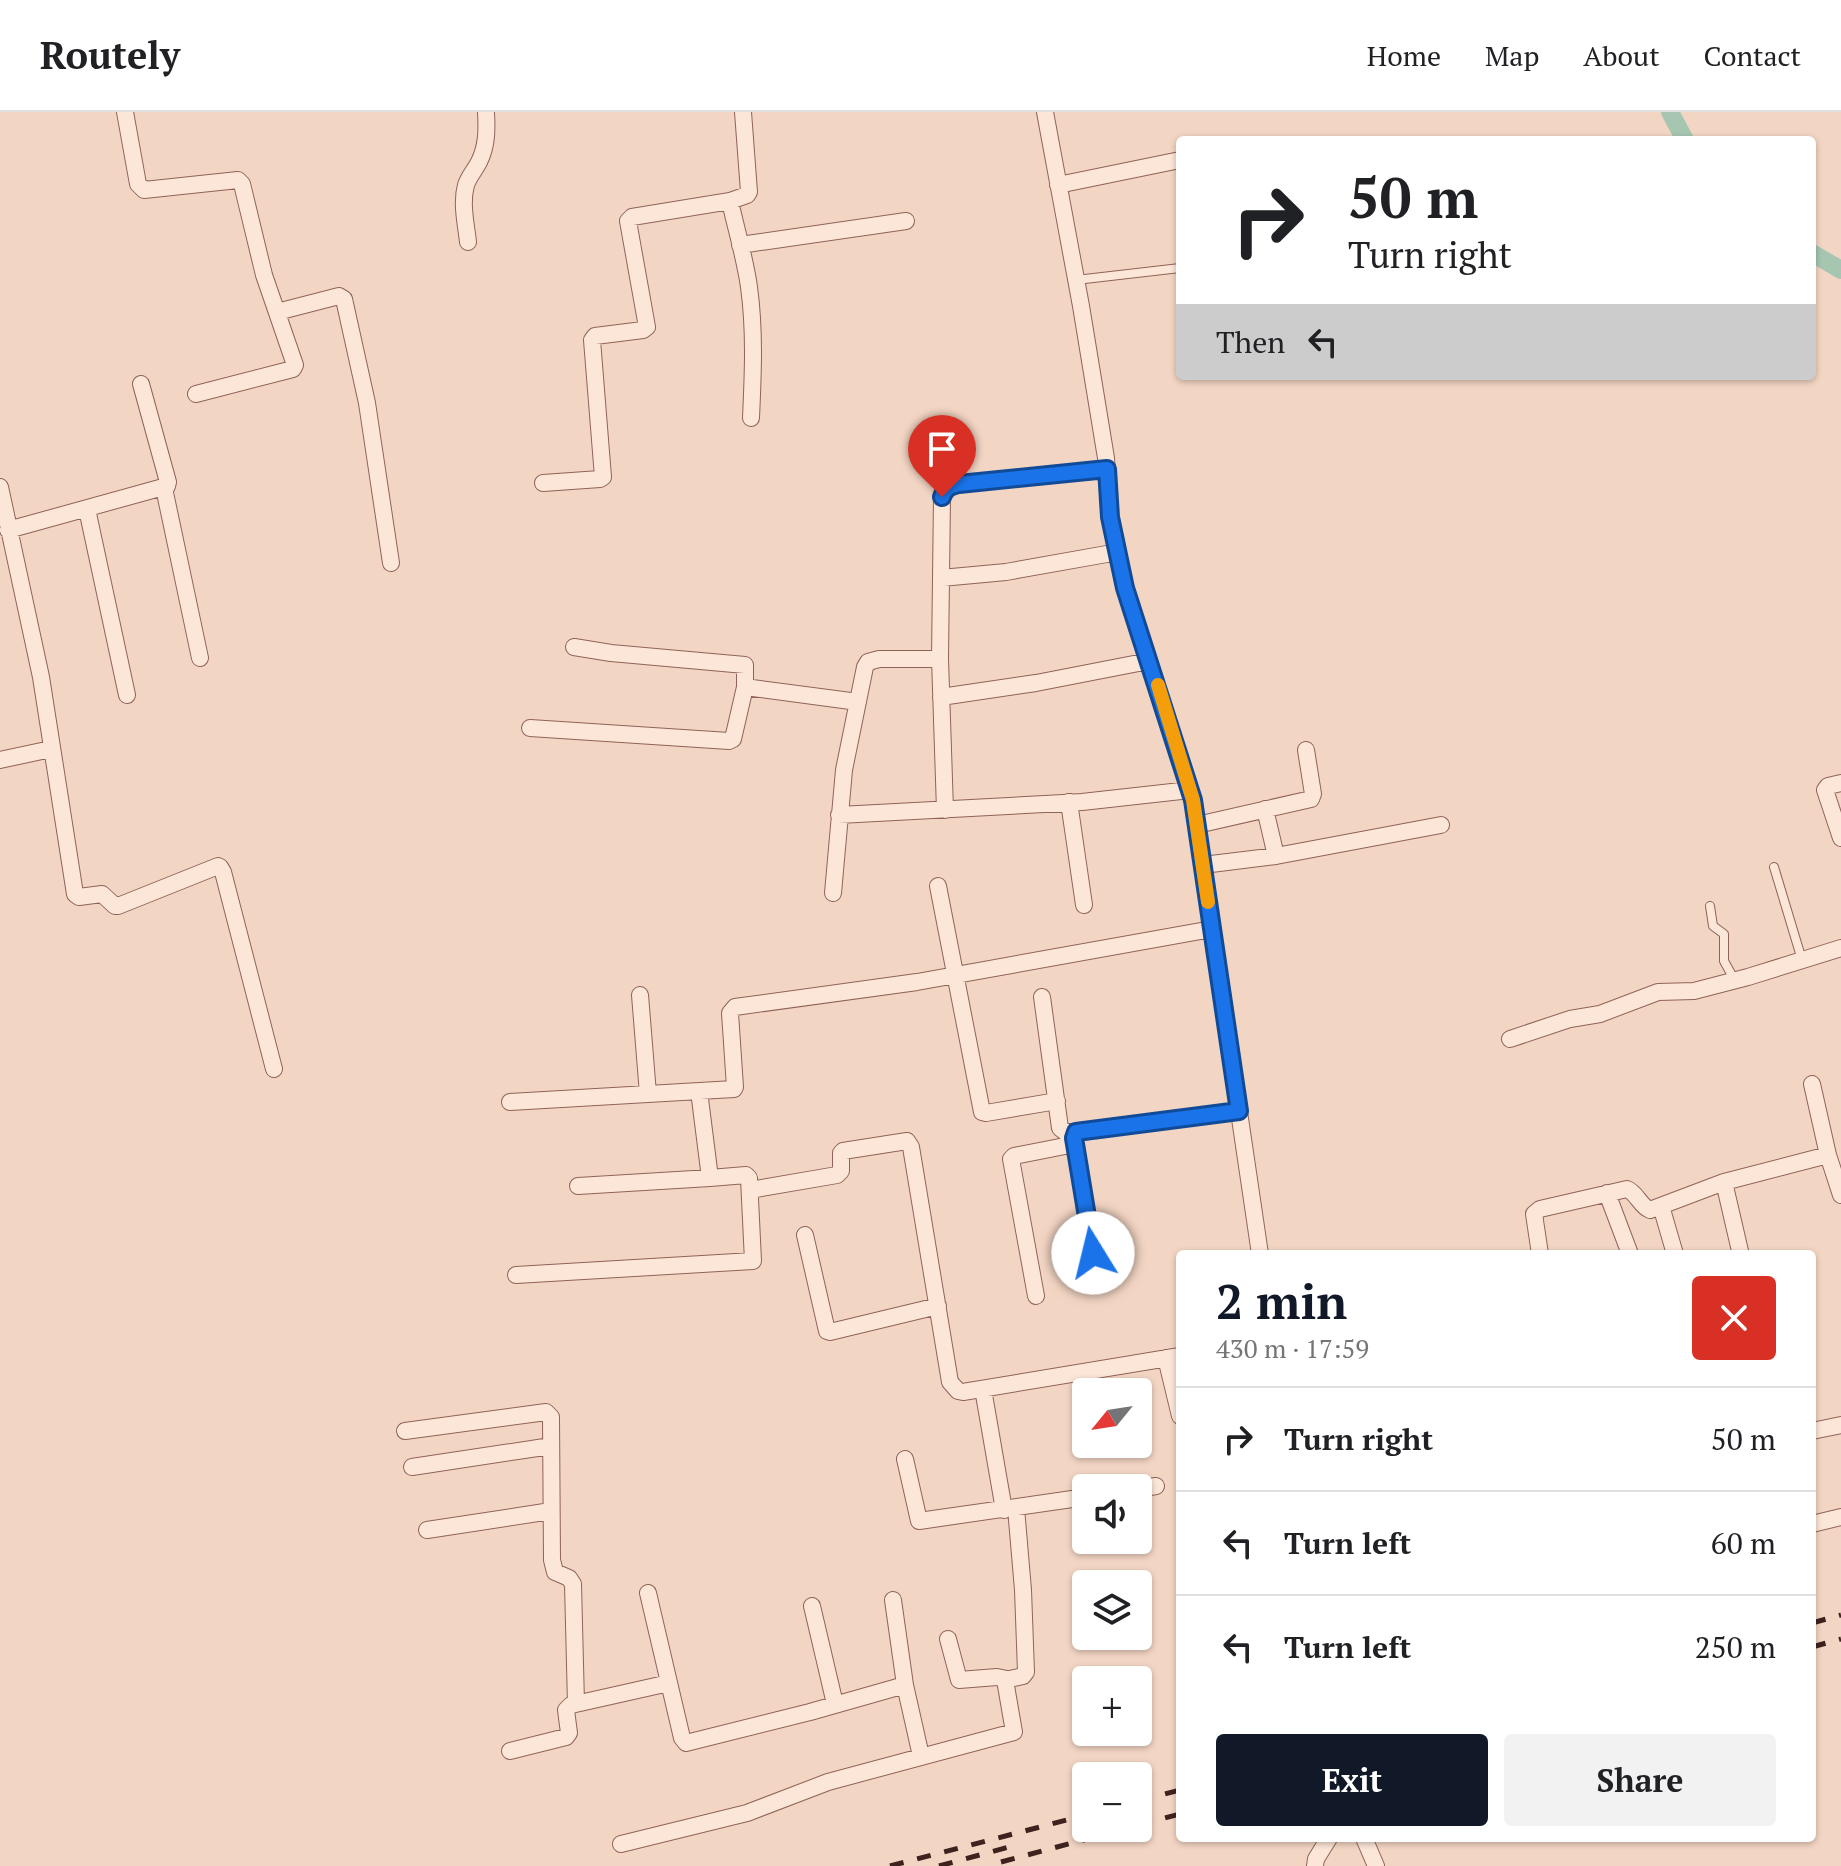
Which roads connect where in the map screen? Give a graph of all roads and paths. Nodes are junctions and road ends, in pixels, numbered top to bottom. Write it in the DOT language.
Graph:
graph roads {
  1 [pos="125,112"];
  2 [pos="486,112"];
  3 [pos="743,112"];
  4 [pos="1045,112"];
  5 [pos="1176,161"];
  6 [pos="1058,185"];
  7 [pos="730,201"];
  8 [pos="906,221"];
  9 [pos="468,242"];
  10 [pos="740,245"];
  11 [pos="1176,268"];
  12 [pos="1076,280"];
  13 [pos="277,312"];
  14 [pos="141,384"];
  15 [pos="196,394"];
  16 [pos="751,418"];
  17 [pos="1107,469"];
  18 [pos="543,483"];
  19 [pos="164,488"];
  20 [pos="0,490"];
  21 [pos="87,509"];
  22 [pos="8,530"];
  23 [pos="1118,552"];
  24 [pos="391,563"];
  25 [pos="941,578"];
  26 [pos="574,647"];
  27 [pos="200,658"];
  28 [pos="940,659"];
  29 [pos="1149,661"];
  30 [pos="745,687"];
  31 [pos="127,695"];
  32 [pos="941,697"];
  33 [pos="858,702"];
  34 [pos="530,728"];
  35 [pos="51,749"];
  36 [pos="1306,750"];
  37 [pos="0,760"];
  38 [pos="1841,783"];
  39 [pos="1190,790"];
  40 [pos="1069,802"];
  41 [pos="1265,809"];
  42 [pos="945,810"];
  43 [pos="839,815"];
  44 [pos="1197,825"];
  45 [pos="1441,825"];
  46 [pos="1841,838"];
  47 [pos="1276,856"];
  48 [pos="1203,865"];
  49 [pos="1774,867"];
  50 [pos="938,886"];
  51 [pos="833,893"];
  52 [pos="1084,905"];
  53 [pos="1710,906"];
  54 [pos="1212,929"];
  55 [pos="1839,949"];
  56 [pos="1802,960"];
  57 [pos="1841,967"];
  58 [pos="954,975"];
  59 [pos="1735,980"];
  60 [pos="640,995"];
  61 [pos="1042,997"];
  62 [pos="1510,1039"];
  63 [pos="274,1069"];
  64 [pos="1812,1084"];
  65 [pos="699,1091"];
  66 [pos="648,1094"];
  67 [pos="1057,1101"];
  68 [pos="510,1102"];
  69 [pos="1239,1111"];
  70 [pos="1075,1138"];
  71 [pos="1833,1156"];
  72 [pos="710,1178"];
  73 [pos="1724,1182"];
  74 [pos="578,1186"];
  75 [pos="750,1190"];
  76 [pos="1607,1193"];
  77 [pos="1841,1195"];
  78 [pos="1661,1206"];
  79 [pos="805,1235"];
  80 [pos="1259,1250"];
  81 [pos="1540,1250"];
  82 [pos="1628,1250"];
  83 [pos="1674,1250"];
  84 [pos="1740,1250"];
  85 [pos="516,1275"];
  86 [pos="1097,1280"];
  87 [pos="1036,1296"];
  88 [pos="938,1306"];
  89 [pos="1173,1357"];
  90 [pos="1176,1382"];
  91 [pos="983,1389"];
  92 [pos="1841,1425"];
  93 [pos="1816,1430"];
  94 [pos="405,1431"];
  95 [pos="551,1446"];
  96 [pos="905,1459"];
  97 [pos="412,1467"];
  98 [pos="1156,1486"];
  99 [pos="1152,1487"];
  100 [pos="1072,1499"];
  101 [pos="1010,1509"];
  102 [pos="551,1511"];
  103 [pos="1841,1517"];
  104 [pos="1816,1523"];
  105 [pos="427,1530"];
  106 [pos="648,1593"];
  107 [pos="893,1600"];
  108 [pos="812,1606"];
  109 [pos="948,1639"];
  110 [pos="1007,1679"];
  111 [pos="669,1683"];
  112 [pos="905,1685"];
  113 [pos="576,1704"];
  114 [pos="835,1704"];
  115 [pos="510,1751"];
  116 [pos="921,1756"];
  117 [pos="1327,1842"];
  118 [pos="1366,1842"];
  119 [pos="621,1844"];
  120 [pos="1315,1866"];
  121 [pos="1376,1866"];
  1 -- 13 [label="street"];
  2 -- 9 [label="street"];
  3 -- 7 [label="street"];
  4 -- 6 [label="street"];
  5 -- 6 [label="street"];
  6 -- 12 [label="street"];
  7 -- 10 [label="street"];
  7 -- 18 [label="street"];
  8 -- 10 [label="street"];
  10 -- 16 [label="street"];
  11 -- 12 [label="lane"];
  12 -- 17 [label="street"];
  13 -- 15 [label="street"];
  13 -- 24 [label="street"];
  14 -- 19 [label="street"];
  17 -- 23 [label="street"];
  17 -- 25 [label="street"];
  19 -- 21 [label="street"];
  19 -- 27 [label="street"];
  20 -- 22 [label="street"];
  21 -- 22 [label="street"];
  21 -- 31 [label="street"];
  22 -- 35 [label="street"];
  23 -- 25 [label="street"];
  23 -- 29 [label="street"];
  25 -- 28 [label="street"];
  26 -- 30 [label="street"];
  28 -- 32 [label="street"];
  28 -- 33 [label="street"];
  29 -- 32 [label="street"];
  29 -- 39 [label="street"];
  30 -- 33 [label="street"];
  30 -- 34 [label="street"];
  32 -- 42 [label="street"];
  33 -- 43 [label="street"];
  35 -- 37 [label="street"];
  35 -- 63 [label="street"];
  36 -- 41 [label="street"];
  38 -- 46 [label="street"];
  39 -- 40 [label="street"];
  39 -- 44 [label="street"];
  40 -- 42 [label="street"];
  40 -- 52 [label="street"];
  41 -- 44 [label="street"];
  41 -- 47 [label="street"];
  42 -- 43 [label="street"];
  43 -- 51 [label="street"];
  44 -- 48 [label="street"];
  45 -- 47 [label="street"];
  47 -- 48 [label="street"];
  48 -- 54 [label="street"];
  49 -- 56 [label="lane"];
  50 -- 58 [label="street"];
  53 -- 59 [label="lane"];
  54 -- 58 [label="street"];
  54 -- 69 [label="street"];
  55 -- 56 [label="street"];
  55 -- 57 [label="street"];
  56 -- 59 [label="street"];
  58 -- 65 [label="street"];
  58 -- 67 [label="street"];
  59 -- 62 [label="street"];
  60 -- 66 [label="street"];
  61 -- 67 [label="street"];
  64 -- 71 [label="street"];
  65 -- 66 [label="street"];
  65 -- 72 [label="street"];
  66 -- 68 [label="street"];
  67 -- 70 [label="street"];
  69 -- 70 [label="street"];
  69 -- 80 [label="street"];
  70 -- 86 [label="street"];
  70 -- 87 [label="street"];
  71 -- 73 [label="street"];
  71 -- 77 [label="street"];
  72 -- 74 [label="street"];
  72 -- 75 [label="street"];
  73 -- 78 [label="street"];
  73 -- 84 [label="street"];
  75 -- 85 [label="street"];
  75 -- 88 [label="street"];
  76 -- 78 [label="street"];
  76 -- 81 [label="street"];
  76 -- 82 [label="street"];
  78 -- 83 [label="street"];
  79 -- 88 [label="street"];
  88 -- 91 [label="street"];
  89 -- 90 [label="street"];
  89 -- 91 [label="street"];
  91 -- 101 [label="street"];
  92 -- 93 [label="street"];
  94 -- 95 [label="street"];
  95 -- 97 [label="street"];
  95 -- 102 [label="street"];
  96 -- 101 [label="street"];
  98 -- 99 [label="street"];
  100 -- 101 [label="street"];
  101 -- 110 [label="street"];
  102 -- 105 [label="street"];
  102 -- 113 [label="street"];
  103 -- 104 [label="street"];
  106 -- 111 [label="street"];
  107 -- 112 [label="street"];
  108 -- 114 [label="street"];
  109 -- 110 [label="street"];
  110 -- 116 [label="street"];
  111 -- 113 [label="street"];
  111 -- 114 [label="street"];
  112 -- 114 [label="street"];
  112 -- 116 [label="street"];
  113 -- 115 [label="street"];
  116 -- 119 [label="street"];
  117 -- 120 [label="street"];
  118 -- 121 [label="street"];
}
